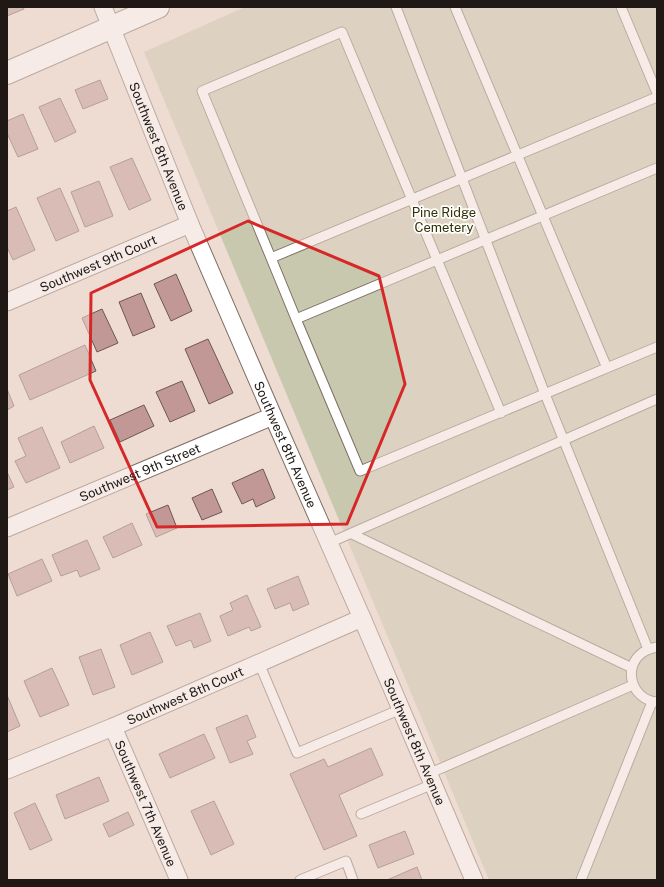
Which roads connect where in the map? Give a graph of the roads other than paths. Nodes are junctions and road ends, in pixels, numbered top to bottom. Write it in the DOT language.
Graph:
graph roads {
  1 [pos="103,7"];
  2 [pos="158,7"];
  3 [pos="396,7"];
  4 [pos="455,7"];
  5 [pos="621,7"];
  6 [pos="111,28"];
  7 [pos="7,73"];
  8 [pos="657,93"];
  9 [pos="657,97"];
  10 [pos="517,155"];
  11 [pos="657,168"];
  12 [pos="462,178"];
  13 [pos="412,199"];
  14 [pos="543,216"];
  15 [pos="190,224"];
  16 [pos="486,240"];
  17 [pos="271,258"];
  18 [pos="437,260"];
  19 [pos="7,302"];
  20 [pos="296,319"];
  21 [pos="657,347"];
  22 [pos="606,368"];
  23 [pos="545,394"];
  24 [pos="657,399"];
  25 [pos="500,412"];
  26 [pos="273,416"];
  27 [pos="564,440"];
  28 [pos="7,528"];
  29 [pos="352,534"];
  30 [pos="329,543"];
  31 [pos="362,618"];
  32 [pos="653,648"];
  33 [pos="259,663"];
  34 [pos="632,668"];
  35 [pos="633,685"];
  36 [pos="655,702"];
  37 [pos="401,709"];
  38 [pos="113,727"];
  39 [pos="7,770"];
  40 [pos="431,779"];
  41 [pos="361,814"];
  42 [pos="179,880"];
  43 [pos="300,880"];
  44 [pos="353,880"];
  45 [pos="474,880"];
  46 [pos="581,880"];
  1 -- 6 [label="street, Southwest 8th Avenue"];
  2 -- 6 [label="street"];
  3 -- 12 [label="lane"];
  4 -- 10 [label="lane"];
  5 -- 8 [label="lane"];
  6 -- 7 [label="street"];
  6 -- 15 [label="street, Southwest 8th Avenue"];
  9 -- 10 [label="lane"];
  10 -- 12 [label="lane"];
  10 -- 14 [label="lane"];
  11 -- 14 [label="lane"];
  12 -- 13 [label="lane"];
  12 -- 16 [label="lane"];
  13 -- 17 [label="lane"];
  13 -- 17 [label="lane"];
  13 -- 18 [label="lane"];
  14 -- 16 [label="lane"];
  14 -- 22 [label="lane"];
  15 -- 19 [label="street, Southwest 9th Court"];
  15 -- 26 [label="street, Southwest 8th Avenue"];
  16 -- 18 [label="lane"];
  16 -- 23 [label="lane"];
  17 -- 20 [label="lane"];
  18 -- 20 [label="lane"];
  18 -- 25 [label="lane"];
  20 -- 25 [label="lane"];
  21 -- 22 [label="lane"];
  22 -- 23 [label="lane"];
  23 -- 25 [label="lane"];
  23 -- 27 [label="lane"];
  24 -- 27 [label="lane"];
  26 -- 28 [label="street, Southwest 9th Street"];
  26 -- 30 [label="street, Southwest 8th Avenue"];
  27 -- 29 [label="lane"];
  27 -- 32 [label="lane"];
  29 -- 30 [label="lane"];
  29 -- 34 [label="lane"];
  30 -- 31 [label="street, Southwest 8th Avenue"];
  31 -- 33 [label="street, Southwest 8th Court"];
  31 -- 37 [label="street, Southwest 8th Avenue"];
  32 -- 34 [label="lane"];
  33 -- 37 [label="lane"];
  33 -- 38 [label="street, Southwest 8th Court"];
  34 -- 35 [label="lane"];
  35 -- 36 [label="lane"];
  35 -- 40 [label="lane"];
  36 -- 46 [label="lane"];
  37 -- 40 [label="street, Southwest 8th Avenue"];
  38 -- 39 [label="street, Southwest 8th Court"];
  38 -- 42 [label="street, Southwest 7th Avenue"];
  40 -- 41 [label="lane"];
  40 -- 45 [label="street, Southwest 8th Avenue"];
  43 -- 44 [label="lane"];
}
